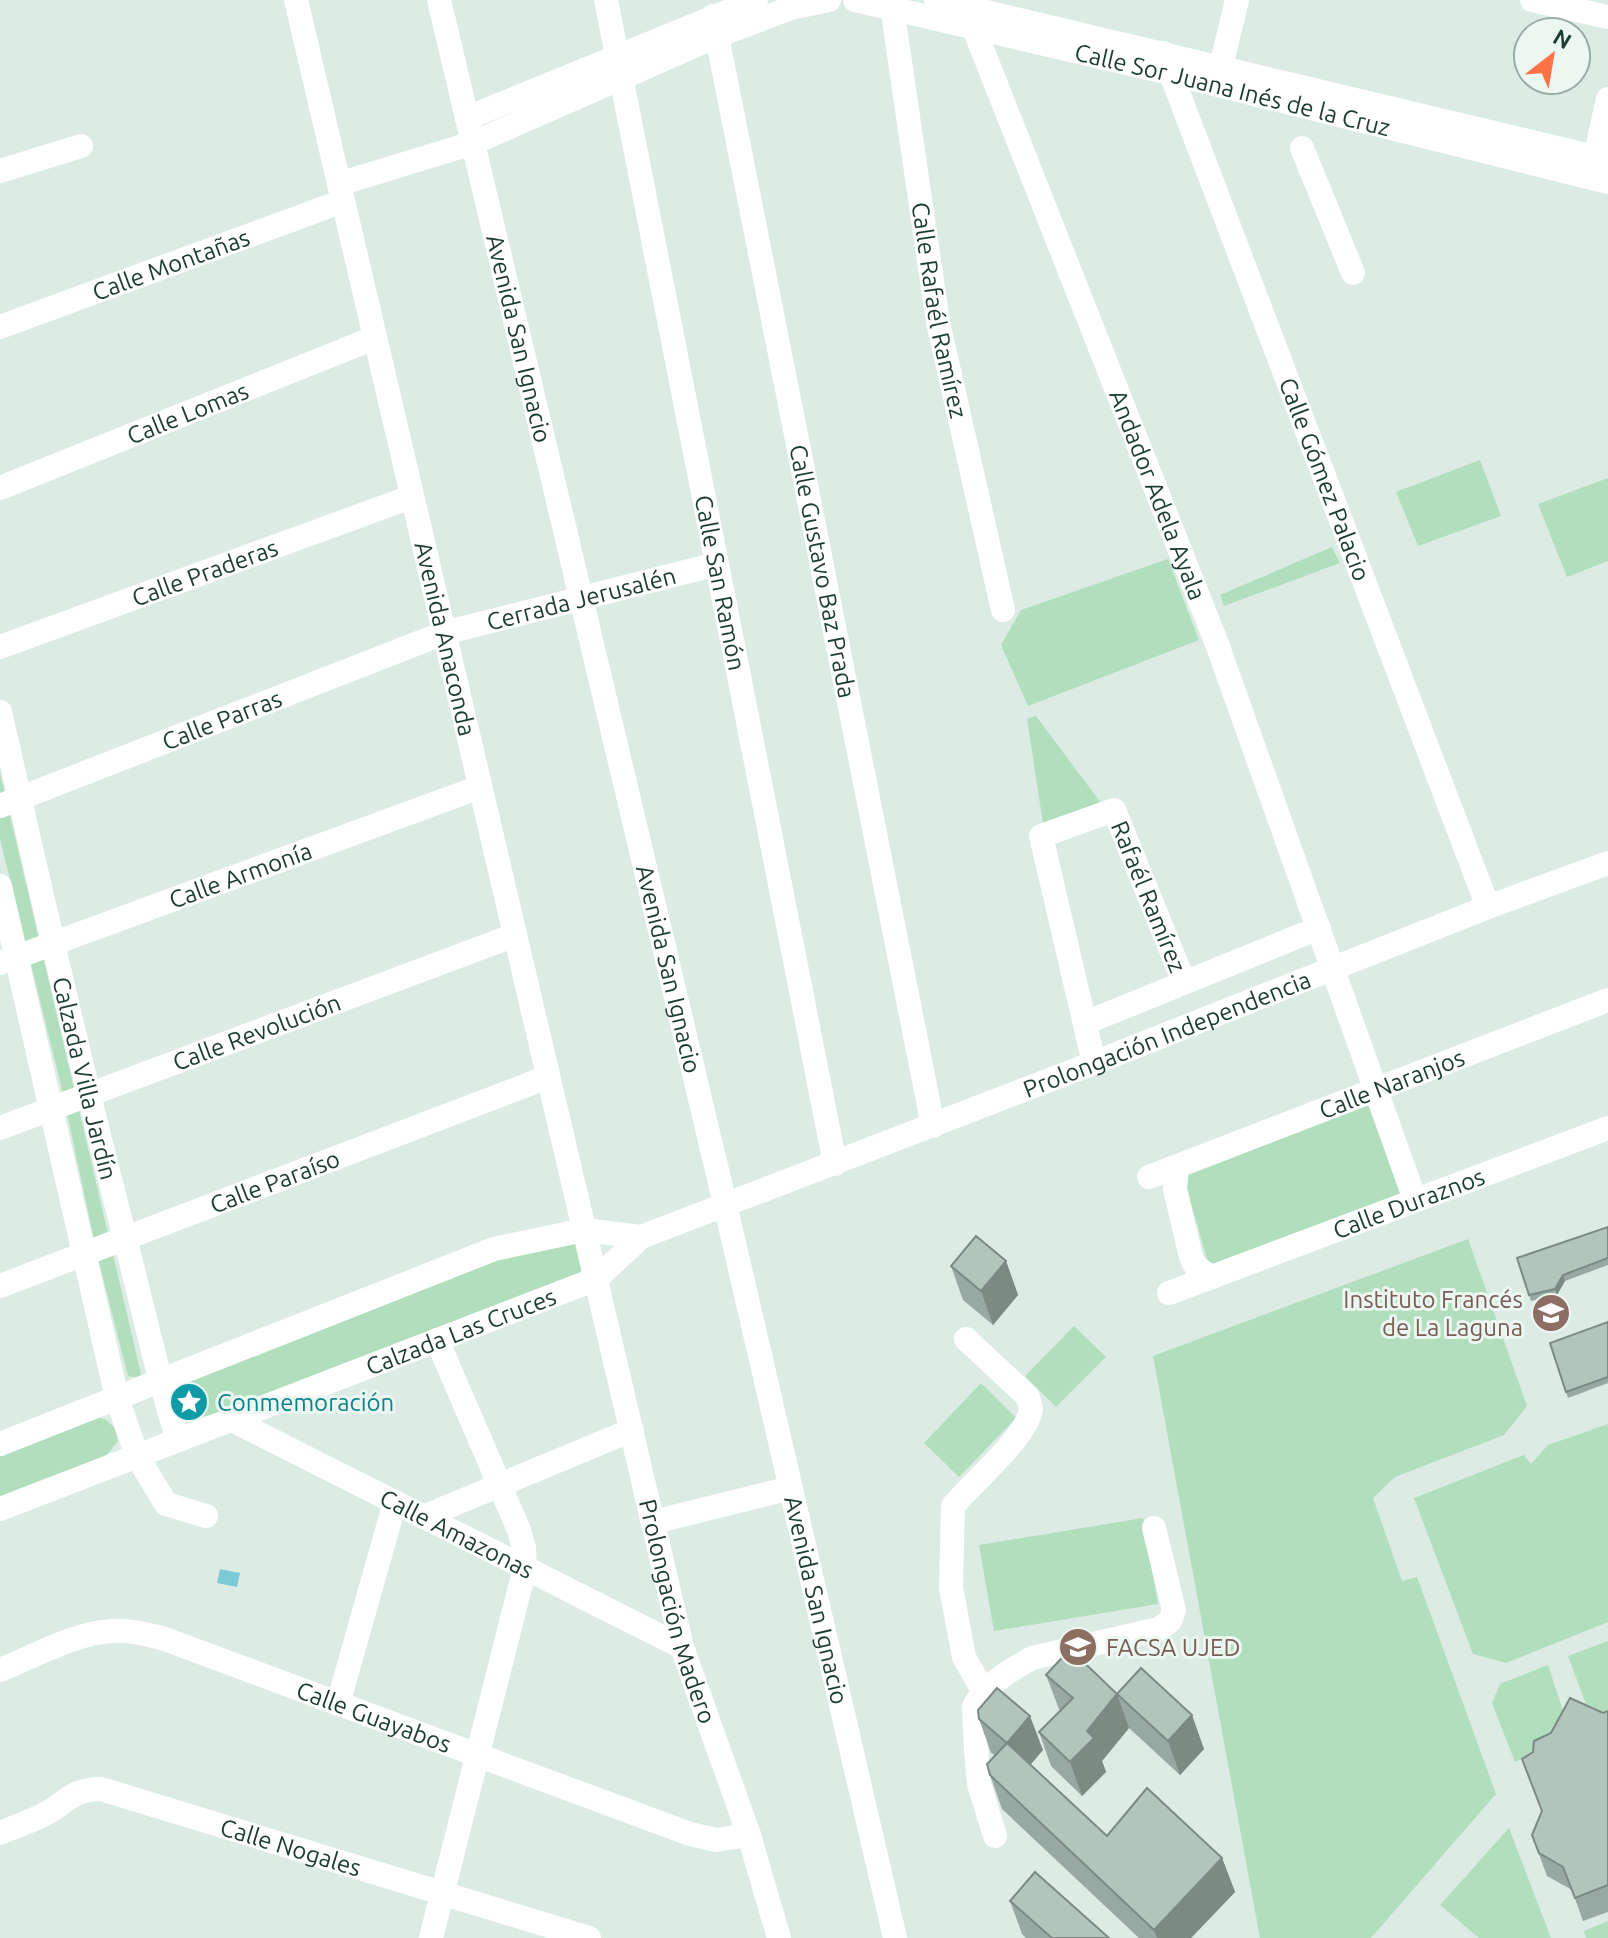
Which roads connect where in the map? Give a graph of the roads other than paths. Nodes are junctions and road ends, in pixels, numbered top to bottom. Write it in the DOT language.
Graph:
graph roads {
  1 [pos="296,0"];
  2 [pos="439,0"];
  3 [pos="606,0"];
  4 [pos="756,0"];
  5 [pos="829,0"];
  6 [pos="855,0"];
  7 [pos="936,0"];
  8 [pos="1237,0"];
  9 [pos="1532,0"];
  10 [pos="890,3"];
  11 [pos="1608,17"];
  12 [pos="715,26"];
  13 [pos="973,26"];
  14 [pos="1167,63"];
  15 [pos="619,67"];
  16 [pos="1218,76"];
  17 [pos="1608,99"];
  18 [pos="467,118"];
  19 [pos="473,143"];
  20 [pos="81,146"];
  21 [pos="1302,148"];
  22 [pos="1600,169"];
  23 [pos="0,171"];
  24 [pos="341,192"];
  25 [pos="1353,273"];
  26 [pos="0,327"];
  27 [pos="374,338"];
  28 [pos="0,488"];
  29 [pos="411,497"];
  30 [pos="717,564"];
  31 [pos="581,597"];
  32 [pos="1003,610"];
  33 [pos="444,633"];
  34 [pos="0,647"];
  35 [pos="0,712"];
  36 [pos="480,787"];
  37 [pos="10,802"];
  38 [pos="1608,863"];
  39 [pos="0,886"];
  40 [pos="1488,907"];
  41 [pos="1319,928"];
  42 [pos="515,935"];
  43 [pos="53,942"];
  44 [pos="8,960"];
  45 [pos="1332,967"];
  46 [pos="1184,982"];
  47 [pos="1608,1000"];
  48 [pos="1085,1023"];
  49 [pos="1094,1063"];
  50 [pos="548,1077"];
  51 [pos="1376,1090"];
  52 [pos="87,1095"];
  53 [pos="50,1108"];
  54 [pos="933,1126"];
  55 [pos="0,1128"];
  56 [pos="1608,1128"];
  57 [pos="835,1164"];
  58 [pos="1177,1167"];
  59 [pos="1149,1177"];
  60 [pos="1415,1200"];
  61 [pos="725,1204"];
  62 [pos="584,1230"];
  63 [pos="641,1237"];
  64 [pos="125,1238"];
  65 [pos="84,1254"];
  66 [pos="1211,1277"];
  67 [pos="596,1279"];
  68 [pos="0,1286"];
  69 [pos="1169,1293"];
  70 [pos="966,1339"];
  71 [pos="437,1340"];
  72 [pos="159,1381"];
  73 [pos="117,1398"];
  74 [pos="232,1420"];
  75 [pos="632,1430"];
  76 [pos="178,1440"];
  77 [pos="0,1444"];
  78 [pos="137,1456"];
  79 [pos="499,1485"];
  80 [pos="791,1488"];
  81 [pos="395,1502"];
  82 [pos="0,1509"];
  83 [pos="206,1516"];
  84 [pos="423,1517"];
  85 [pos="654,1522"];
  86 [pos="1154,1528"];
  87 [pos="525,1568"];
  88 [pos="682,1647"];
  89 [pos="0,1670"];
  90 [pos="983,1691"];
  91 [pos="338,1704"];
  92 [pos="477,1755"];
  93 [pos="0,1833"];
  94 [pos="749,1835"];
  95 [pos="995,1836"];
  96 [pos="442,1893"];
  97 [pos="890,1937"];
  98 [pos="431,1938"];
  99 [pos="589,1938"];
  100 [pos="779,1938"];
  1 -- 24 [label="street, Avenida Anaconda"];
  2 -- 18 [label="street, Avenida San Ignacio"];
  3 -- 15 [label="street, Calle San Ramón"];
  4 -- 12 [label="street"];
  5 -- 12 [label="street"];
  6 -- 10 [label="street, Calle Sor Juana Inés de la Cruz"];
  7 -- 14 [label="street, Calle Sor Juana Inés de la Cruz"];
  8 -- 16 [label="street"];
  9 -- 11 [label="street"];
  10 -- 13 [label="street, Calle Sor Juana Inés de la Cruz"];
  10 -- 32 [label="street, Calle Rafaél Ramírez"];
  12 -- 15 [label="street"];
  12 -- 54 [label="street, Calle Gustavo Baz Prada"];
  13 -- 14 [label="street, Calle Sor Juana Inés de la Cruz"];
  13 -- 41 [label="street, Andador Adela Ayala"];
  14 -- 16 [label="street, Calle Sor Juana Inés de la Cruz"];
  14 -- 40 [label="street, Calle Gómez Palacio"];
  15 -- 18 [label="street"];
  15 -- 19 [label="street"];
  15 -- 30 [label="street, Calle San Ramón"];
  16 -- 22 [label="street, Calle Sor Juana Inés de la Cruz"];
  17 -- 22 [label="street"];
  18 -- 19 [label="street, Avenida San Ignacio"];
  19 -- 24 [label="street, Calle Montañas"];
  19 -- 31 [label="street, Avenida San Ignacio"];
  20 -- 23 [label="street"];
  21 -- 25 [label="street"];
  24 -- 26 [label="street, Calle Montañas"];
  24 -- 27 [label="street, Avenida Anaconda"];
  27 -- 28 [label="street, Calle Lomas"];
  27 -- 29 [label="street, Avenida Anaconda"];
  29 -- 33 [label="street, Avenida Anaconda"];
  29 -- 34 [label="street, Calle Praderas"];
  30 -- 31 [label="street, Cerrada Jerusalén"];
  30 -- 57 [label="street, Calle San Ramón"];
  31 -- 33 [label="street, Cerrada Jerusalén"];
  31 -- 61 [label="street, Avenida San Ignacio"];
  33 -- 36 [label="street, Avenida Anaconda"];
  33 -- 37 [label="street, Calle Parras"];
  35 -- 37 [label="street, Calzada Villa Jardín"];
  36 -- 42 [label="street, Avenida Anaconda"];
  36 -- 43 [label="street, Calle Armonía"];
  37 -- 43 [label="street, Calzada Villa Jardín"];
  38 -- 40 [label="street, Prolongación Independencia"];
  39 -- 44 [label="street, Calzada Villa Jardín"];
  40 -- 45 [label="street, Prolongación Independencia"];
  41 -- 45 [label="street, Andador Adela Ayala"];
  41 -- 46 [label="street"];
  42 -- 50 [label="street, Avenida Anaconda"];
  42 -- 52 [label="street, Calle Revolución"];
  43 -- 44 [label="street, Calle Armonía"];
  43 -- 52 [label="street, Calzada Villa Jardín"];
  44 -- 53 [label="street, Calzada Villa Jardín"];
  45 -- 49 [label="street, Prolongación Independencia"];
  45 -- 51 [label="street, Andador Adela Ayala"];
  46 -- 48 [label="street"];
  46 -- 48 [label="street, Rafaél Ramírez"];
  47 -- 51 [label="street, Calle Naranjos"];
  48 -- 49 [label="street"];
  49 -- 54 [label="street, Prolongación Independencia"];
  50 -- 62 [label="street, Avenida Anaconda"];
  50 -- 64 [label="street, Calle Paraíso"];
  51 -- 58 [label="street, Calle Naranjos"];
  51 -- 60 [label="street, Andador Adela Ayala"];
  52 -- 53 [label="street, Calle Revolución"];
  52 -- 64 [label="street, Calzada Villa Jardín"];
  53 -- 55 [label="street, Calle Revolución"];
  53 -- 65 [label="street, Calzada Villa Jardín"];
  54 -- 57 [label="street, Prolongación Independencia"];
  56 -- 60 [label="street, Calle Duraznos"];
  57 -- 61 [label="street, Prolongación Independencia"];
  58 -- 59 [label="street, Calle Naranjos"];
  58 -- 66 [label="street"];
  60 -- 66 [label="street, Calle Duraznos"];
  61 -- 63 [label="street, Calzada Las Cruces"];
  61 -- 80 [label="street, Avenida San Ignacio"];
  62 -- 63 [label="street, Calzada Las Cruces"];
  62 -- 67 [label="street, Avenida Anaconda"];
  62 -- 72 [label="street, Calzada Las Cruces"];
  63 -- 67 [label="street, Calzada Las Cruces"];
  64 -- 65 [label="street, Calle Paraíso"];
  64 -- 72 [label="street, Calzada Villa Jardín"];
  65 -- 68 [label="street, Calle Paraíso"];
  65 -- 73 [label="street, Calzada Villa Jardín"];
  66 -- 69 [label="street, Calle Duraznos"];
  67 -- 71 [label="street, Calzada Las Cruces"];
  67 -- 75 [label="street, Prolongación Madero"];
  70 -- 90 [label="street"];
  71 -- 74 [label="street, Calzada Las Cruces"];
  71 -- 79 [label="street"];
  72 -- 73 [label="street, Calzada Las Cruces"];
  72 -- 76 [label="street, Calzada Villa Jardín"];
  73 -- 77 [label="street, Calzada Las Cruces"];
  73 -- 78 [label="street, Calzada Villa Jardín"];
  74 -- 76 [label="street, Calzada Las Cruces"];
  74 -- 81 [label="street, Calle Amazonas"];
  75 -- 79 [label="street"];
  75 -- 85 [label="street, Prolongación Madero"];
  76 -- 78 [label="street, Calzada Las Cruces"];
  78 -- 82 [label="street, Calzada Las Cruces"];
  78 -- 83 [label="street, Calzada Villa Jardín"];
  79 -- 84 [label="street"];
  79 -- 87 [label="street"];
  80 -- 85 [label="street"];
  80 -- 97 [label="street, Avenida San Ignacio"];
  81 -- 84 [label="street, Calle Amazonas"];
  81 -- 91 [label="street"];
  84 -- 87 [label="street, Calle Amazonas"];
  85 -- 88 [label="street, Prolongación Madero"];
  86 -- 90 [label="street"];
  87 -- 88 [label="street, Calle Amazonas"];
  87 -- 92 [label="street"];
  88 -- 94 [label="street, Prolongación Madero"];
  89 -- 91 [label="street, Calle Guayabos"];
  90 -- 95 [label="street"];
  91 -- 92 [label="street, Calle Guayabos"];
  92 -- 94 [label="street, Calle Guayabos"];
  92 -- 96 [label="street"];
  93 -- 96 [label="street, Calle Nogales"];
  94 -- 100 [label="street, Prolongación Madero"];
  96 -- 98 [label="street"];
  96 -- 99 [label="street, Calle Nogales"];
}
